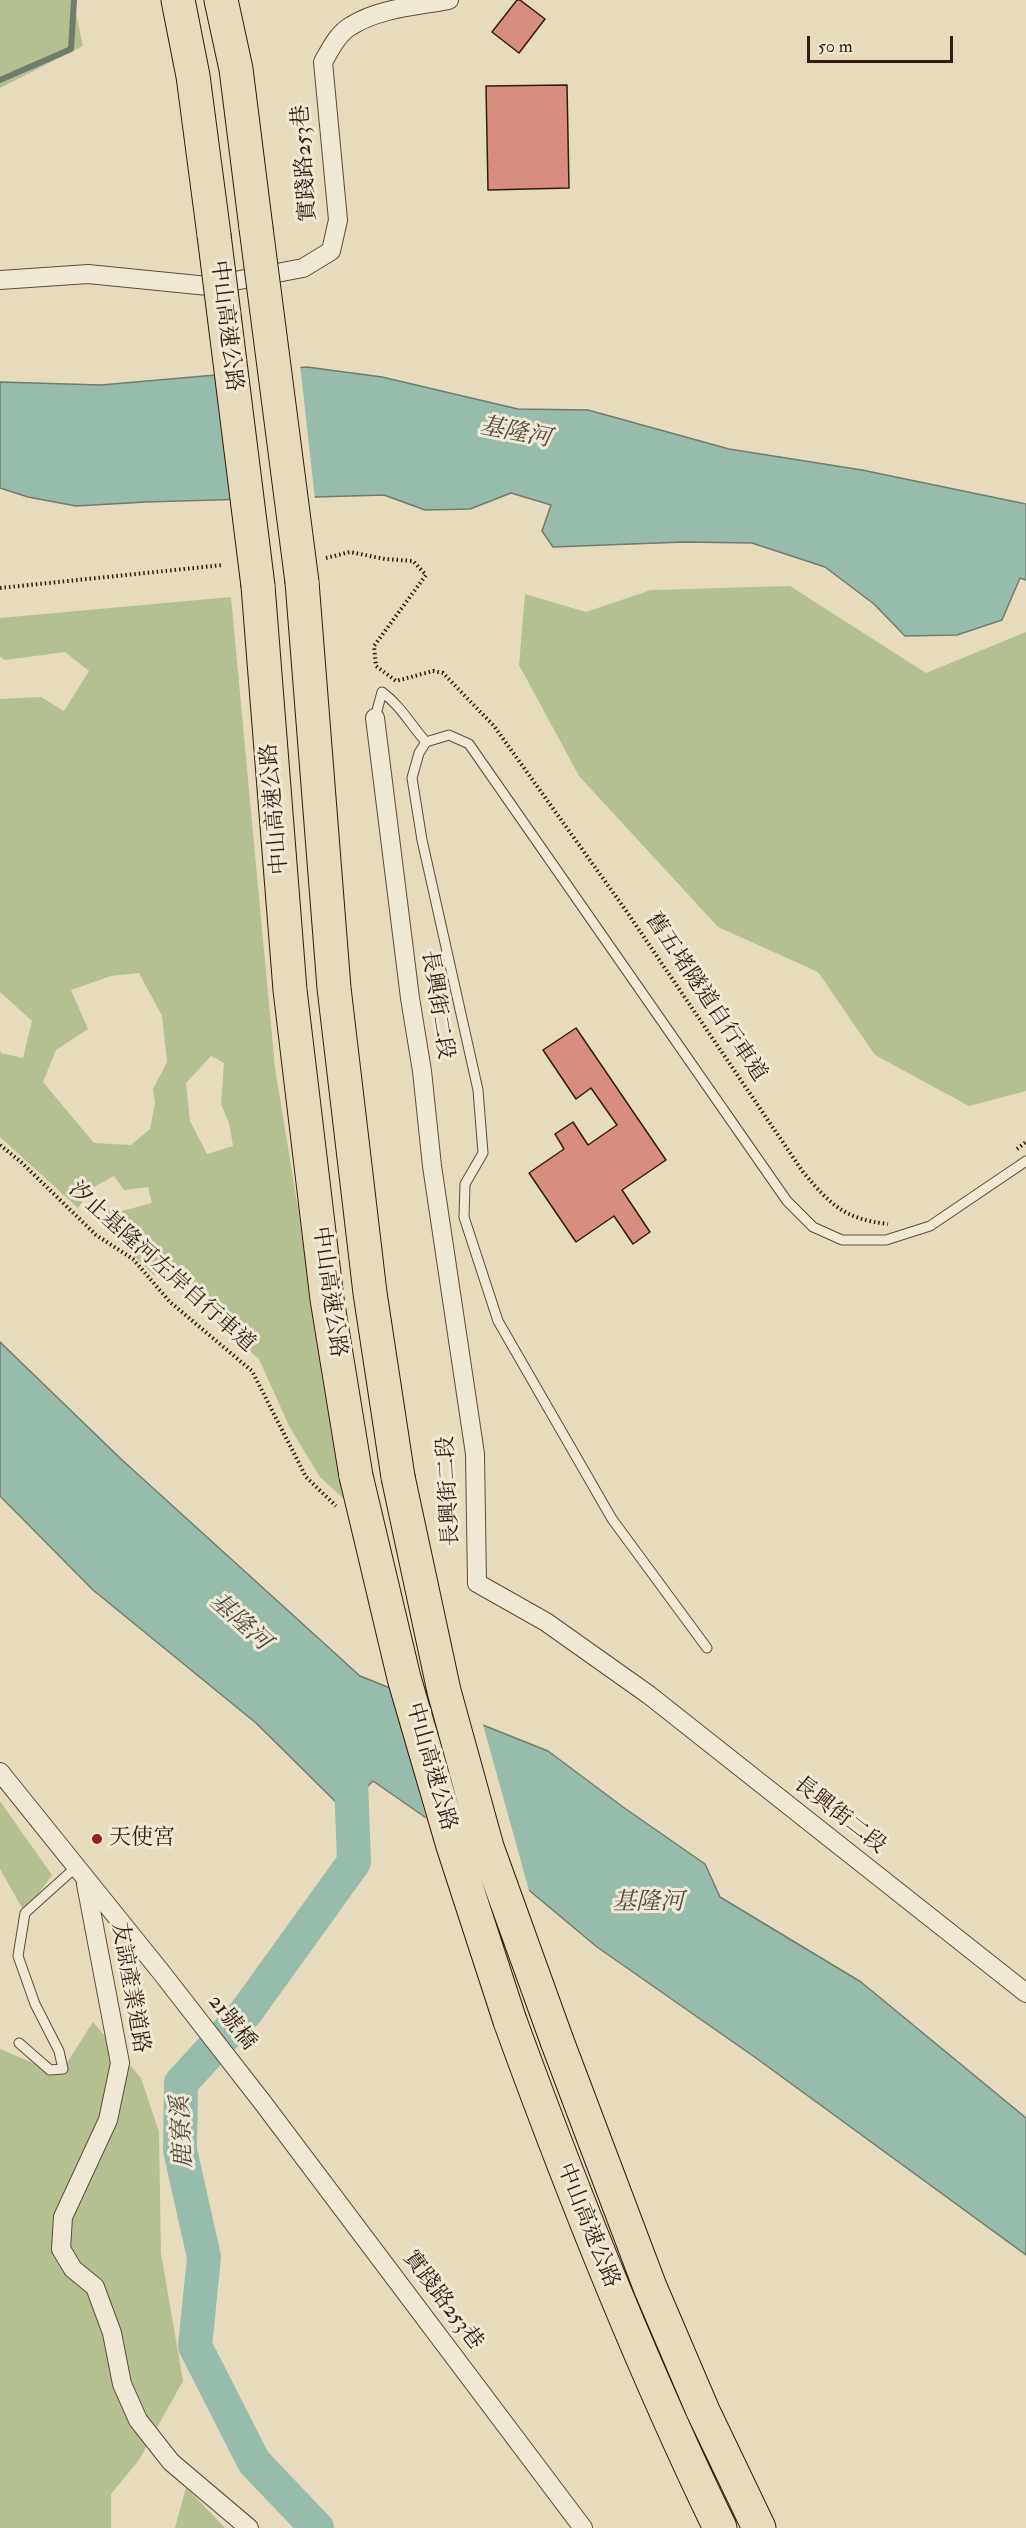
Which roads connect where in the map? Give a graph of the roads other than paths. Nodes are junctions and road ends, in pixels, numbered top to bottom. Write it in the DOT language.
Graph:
graph roads {
  1 [pos="178,0"];
  2 [pos="221,0"];
  3 [pos="229,0"];
  4 [pos="449,0"];
  5 [pos="236,69"];
  6 [pos="0,280"];
  7 [pos="375,718"];
  8 [pos="426,742"];
  9 [pos="1026,1161"];
  10 [pos="707,1648"];
  11 [pos="0,1772"];
  12 [pos="80,1874"];
  13 [pos="130,1934"];
  14 [pos="97,1943"];
  15 [pos="1026,1993"];
  16 [pos="19,2043"];
  17 [pos="263,2103"];
  18 [pos="249,2528"];
  19 [pos="584,2528"];
  20 [pos="720,2528"];
  21 [pos="759,2528"];
  1 -- 20 [label="highway, 中山高速公路, bridge"];
  2 -- 5 [label="highway, 中山高速公路"];
  3 -- 5 [label="highway"];
  4 -- 6 [label="street, 實踐路253巷"];
  5 -- 21 [label="highway, 中山高速公路, bridge"];
  7 -- 8 [label="lane"];
  7 -- 15 [label="street, 長興街二段"];
  8 -- 9 [label="lane"];
  8 -- 10 [label="lane"];
  11 -- 12 [label="street"];
  12 -- 13 [label="street"];
  12 -- 14 [label="street, 友諒產業道路"];
  12 -- 16 [label="lane"];
  13 -- 14 [label="street"];
  13 -- 17 [label="street, 21號橋"];
  14 -- 18 [label="street, 友諒產業道路"];
  17 -- 19 [label="street, 實踐路253巷"];
}
